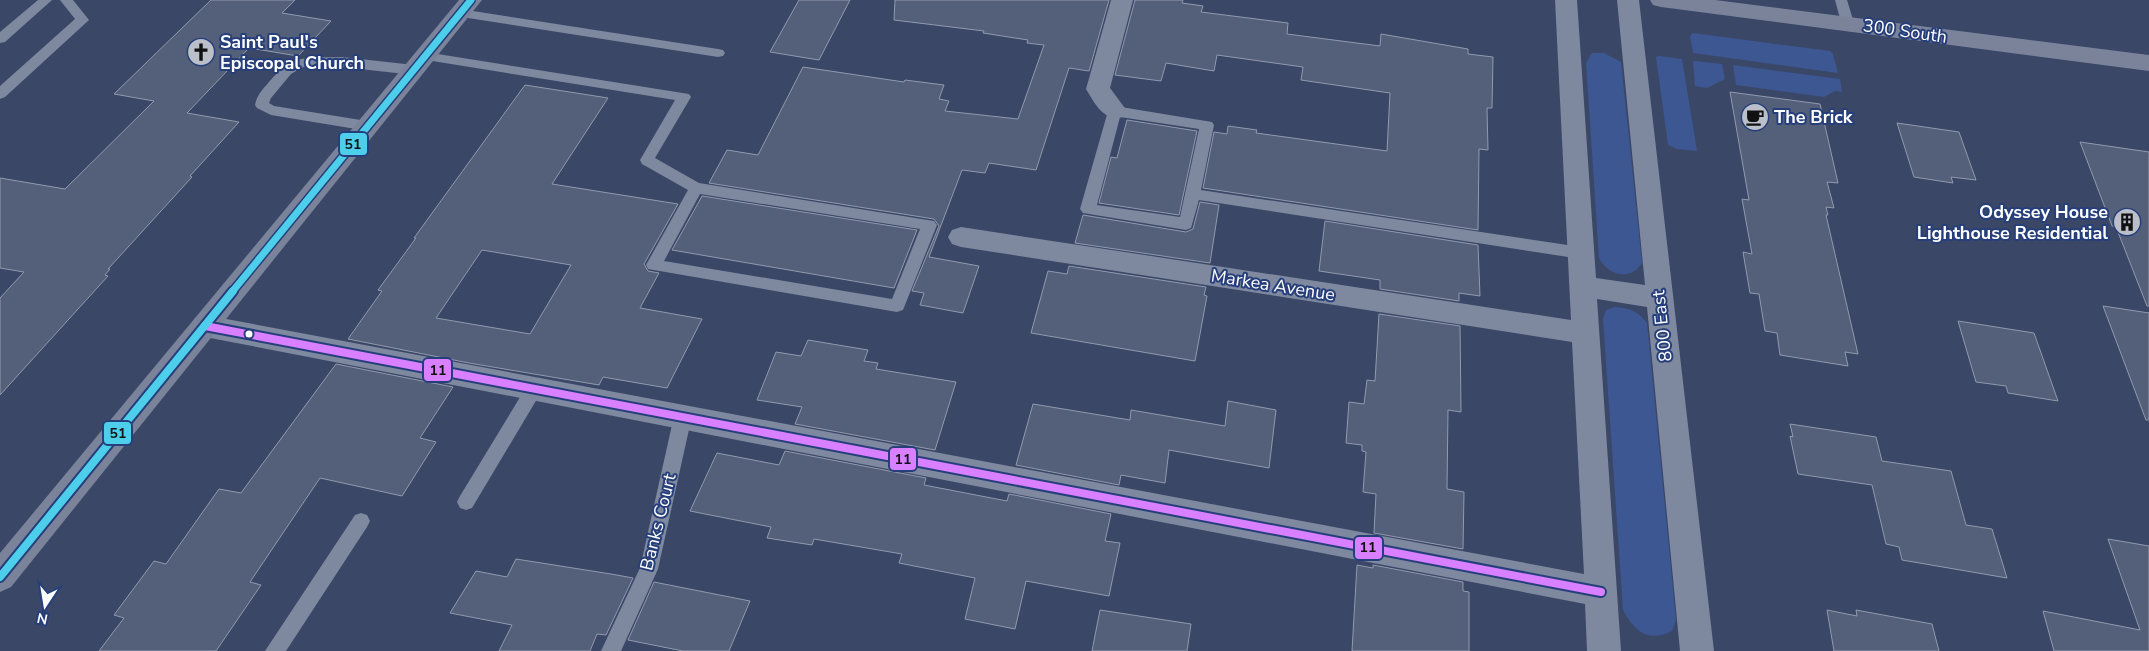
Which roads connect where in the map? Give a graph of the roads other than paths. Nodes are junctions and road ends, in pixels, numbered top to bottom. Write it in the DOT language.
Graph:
graph roads {
  1 [pos="46,0"];
  2 [pos="66,0"];
  3 [pos="1122,0"];
  4 [pos="1566,0"];
  5 [pos="1628,0"];
  6 [pos="1661,0"];
  7 [pos="1841,0"];
  8 [pos="466,6"];
  9 [pos="1847,23"];
  10 [pos="0,39"];
  11 [pos="718,53"];
  12 [pos="419,63"];
  13 [pos="2149,63"];
  14 [pos="0,94"];
  15 [pos="1115,111"];
  16 [pos="368,126"];
  17 [pos="696,188"];
  18 [pos="1193,194"];
  19 [pos="961,237"];
  20 [pos="1581,253"];
  21 [pos="1583,286"];
  22 [pos="1659,298"];
  23 [pos="205,326"];
  24 [pos="1585,333"];
  25 [pos="534,389"];
  26 [pos="683,416"];
  27 [pos="466,502"];
  28 [pos="361,521"];
  29 [pos="0,577"];
  30 [pos="1601,592"];
  31 [pos="276,651"];
  32 [pos="611,651"];
  33 [pos="1604,651"];
  34 [pos="1697,651"];
  1 -- 10 [label="lane"];
  2 -- 14 [label="lane"];
  3 -- 15 [label="street"];
  4 -- 20 [label="street"];
  5 -- 22 [label="street, 800 East"];
  6 -- 9 [label="street, 300 South"];
  7 -- 9 [label="lane"];
  8 -- 11 [label="lane"];
  8 -- 12 [label="street"];
  9 -- 13 [label="street, 300 South"];
  12 -- 16 [label="street"];
  12 -- 16 [label="lane"];
  12 -- 17 [label="lane"];
  15 -- 18 [label="lane"];
  15 -- 18 [label="lane"];
  16 -- 23 [label="street"];
  17 -- 17 [label="lane"];
  18 -- 20 [label="lane"];
  19 -- 24 [label="street, Markea Avenue"];
  20 -- 21 [label="street"];
  21 -- 22 [label="street"];
  21 -- 24 [label="street"];
  22 -- 34 [label="street, 800 East"];
  23 -- 25 [label="street"];
  23 -- 29 [label="street"];
  24 -- 30 [label="street"];
  25 -- 26 [label="street"];
  25 -- 27 [label="lane"];
  26 -- 30 [label="street"];
  26 -- 32 [label="lane, Banks Court"];
  28 -- 31 [label="lane"];
  30 -- 33 [label="street"];
}
